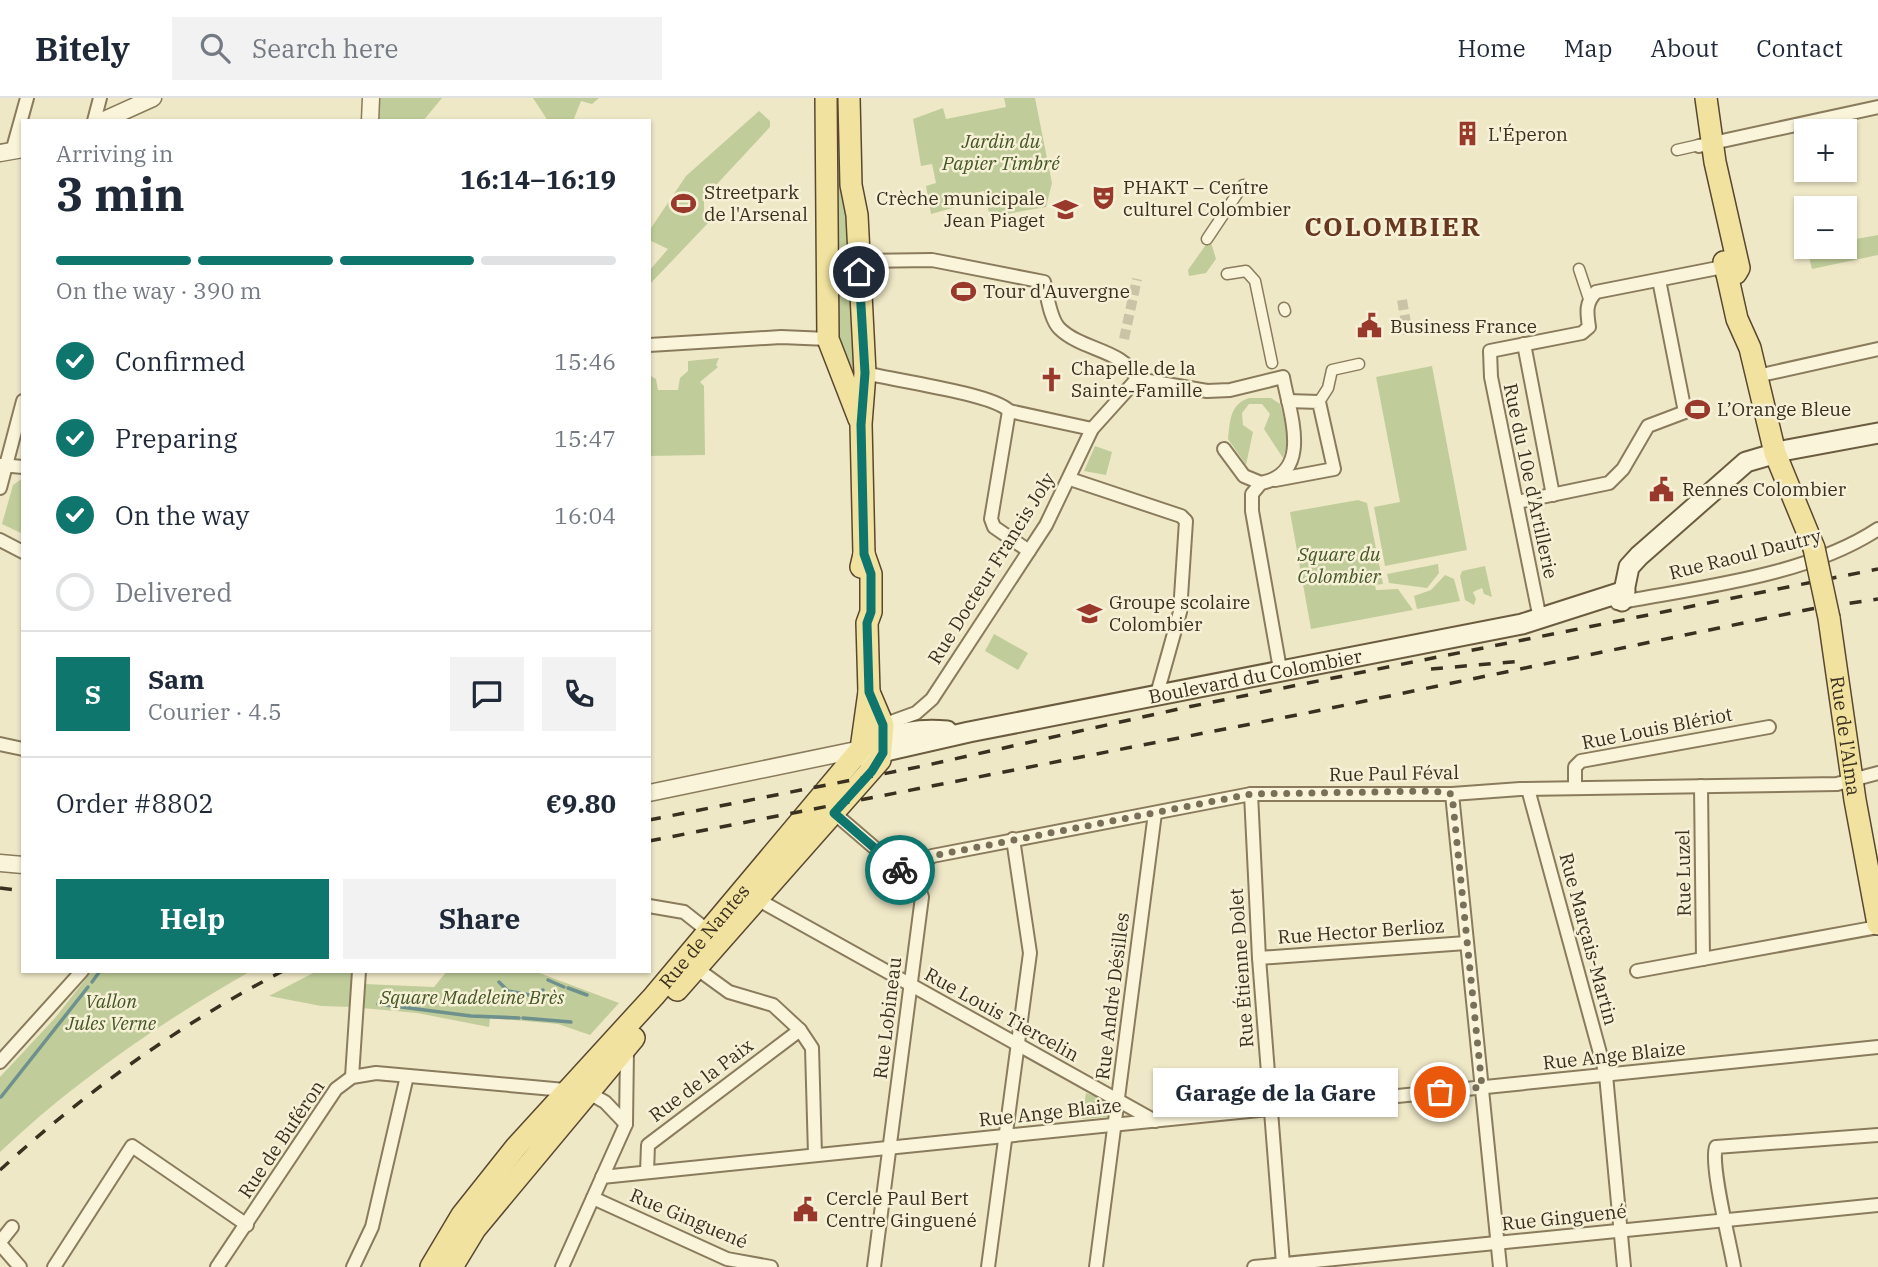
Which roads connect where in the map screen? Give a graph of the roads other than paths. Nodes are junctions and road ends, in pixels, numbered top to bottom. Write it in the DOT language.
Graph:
graph roads {
  1 [pos="27,98"];
  2 [pos="100,98"];
  3 [pos="153,98"];
  4 [pos="371,98"];
  5 [pos="826,98"];
  6 [pos="849,98"];
  7 [pos="1694,98"];
  8 [pos="1706,98"];
  9 [pos="1878,107"];
  10 [pos="21,119"];
  11 [pos="21,119"];
  12 [pos="95,119"];
  13 [pos="106,119"];
  14 [pos="370,119"];
  15 [pos="1703,144"];
  16 [pos="1677,150"];
  17 [pos="12,151"];
  18 [pos="1243,185"];
  19 [pos="1207,239"];
  20 [pos="859,261"];
  21 [pos="1729,267"];
  22 [pos="1579,269"];
  23 [pos="1227,274"];
  24 [pos="1659,280"];
  25 [pos="1589,299"];
  26 [pos="828,339"];
  27 [pos="1524,344"];
  28 [pos="651,345"];
  29 [pos="1878,349"];
  30 [pos="1272,363"];
  31 [pos="1359,364"];
  32 [pos="865,373"];
  33 [pos="1766,374"];
  34 [pos="1137,379"];
  35 [pos="1288,401"];
  36 [pos="1314,402"];
  37 [pos="21,407"];
  38 [pos="1009,411"];
  39 [pos="861,425"];
  40 [pos="1092,429"];
  41 [pos="1878,433"];
  42 [pos="1224,449"];
  43 [pos="1781,452"];
  44 [pos="2,465"];
  45 [pos="21,467"];
  46 [pos="1070,479"];
  47 [pos="1266,482"];
  48 [pos="0,488"];
  49 [pos="1553,495"];
  50 [pos="1517,502"];
  51 [pos="1878,529"];
  52 [pos="0,540"];
  53 [pos="21,551"];
  54 [pos="1030,551"];
  55 [pos="1621,597"];
  56 [pos="1540,619"];
  57 [pos="1280,669"];
  58 [pos="869,692"];
  59 [pos="1157,694"];
  60 [pos="924,709"];
  61 [pos="1769,727"];
  62 [pos="937,730"];
  63 [pos="969,732"];
  64 [pos="883,739"];
  65 [pos="0,744"];
  66 [pos="21,749"];
  67 [pos="855,756"];
  68 [pos="809,765"];
  69 [pos="791,766"];
  70 [pos="1878,773"];
  71 [pos="1852,780"];
  72 [pos="1700,786"];
  73 [pos="1575,788"];
  74 [pos="828,789"];
  75 [pos="1528,789"];
  76 [pos="651,793"];
  77 [pos="1251,794"];
  78 [pos="1452,794"];
  79 [pos="834,813"];
  80 [pos="1155,813"];
  81 [pos="1013,839"];
  82 [pos="0,863"];
  83 [pos="21,865"];
  84 [pos="908,877"];
  85 [pos="757,899"];
  86 [pos="651,906"];
  87 [pos="1878,925"];
  88 [pos="708,931"];
  89 [pos="1466,943"];
  90 [pos="1259,958"];
  91 [pos="1703,959"];
  92 [pos="696,968"];
  93 [pos="1637,971"];
  94 [pos="80,973"];
  95 [pos="359,973"];
  96 [pos="910,985"];
  97 [pos="800,1030"];
  98 [pos="629,1044"];
  99 [pos="1018,1045"];
  100 [pos="1878,1047"];
  101 [pos="0,1062"];
  102 [pos="1606,1074"];
  103 [pos="407,1076"];
  104 [pos="352,1077"];
  105 [pos="1482,1087"];
  106 [pos="577,1091"];
  107 [pos="1118,1100"];
  108 [pos="1270,1110"];
  109 [pos="1155,1121"];
  110 [pos="626,1124"];
  111 [pos="1115,1125"];
  112 [pos="1878,1135"];
  113 [pos="1004,1136"];
  114 [pos="890,1148"];
  115 [pos="815,1155"];
  116 [pos="647,1172"];
  117 [pos="602,1177"];
  118 [pos="593,1198"];
  119 [pos="1878,1205"];
  120 [pos="1727,1219"];
  121 [pos="247,1225"];
  122 [pos="12,1227"];
  123 [pos="1620,1231"];
  124 [pos="0,1243"];
  125 [pos="1498,1243"];
  126 [pos="1362,1262"];
  127 [pos="748,1266"];
  128 [pos="1283,1266"];
  129 [pos="20,1267"];
  130 [pos="54,1267"];
  131 [pos="218,1267"];
  132 [pos="353,1267"];
  133 [pos="431,1267"];
  134 [pos="452,1267"];
  135 [pos="562,1267"];
  136 [pos="771,1267"];
  137 [pos="874,1267"];
  138 [pos="988,1267"];
  139 [pos="1096,1267"];
  140 [pos="1254,1267"];
  141 [pos="1500,1267"];
  142 [pos="1624,1267"];
  143 [pos="1734,1267"];
  1 -- 11 [label="street"];
  2 -- 12 [label="street"];
  3 -- 13 [label="street"];
  4 -- 14 [label="street"];
  5 -- 26 [label="main road"];
  6 -- 20 [label="main road"];
  7 -- 15 [label="main road"];
  8 -- 15 [label="main road"];
  9 -- 15 [label="street"];
  10 -- 17 [label="street"];
  15 -- 16 [label="street"];
  15 -- 21 [label="main road, Rue de l'Alma"];
  18 -- 19 [label="street"];
  20 -- 32 [label="main road"];
  20 -- 34 [label="street"];
  21 -- 24 [label="street"];
  21 -- 33 [label="main road, Rue de l'Alma"];
  21 -- 43 [label="main road, Rue de l'Alma"];
  22 -- 25 [label="street"];
  23 -- 30 [label="street"];
  24 -- 25 [label="street"];
  24 -- 49 [label="street"];
  25 -- 27 [label="street"];
  26 -- 28 [label="street"];
  26 -- 39 [label="main road"];
  27 -- 49 [label="street"];
  27 -- 50 [label="street, Rue du 10e d'Artillerie"];
  29 -- 33 [label="street"];
  31 -- 36 [label="street"];
  32 -- 38 [label="street"];
  32 -- 39 [label="main road"];
  33 -- 43 [label="main road, Rue de l'Alma"];
  34 -- 35 [label="street"];
  34 -- 40 [label="street, Rue Docteur Francis Joly"];
  35 -- 36 [label="street"];
  35 -- 47 [label="street"];
  36 -- 47 [label="street"];
  37 -- 44 [label="street"];
  38 -- 40 [label="street"];
  38 -- 54 [label="street"];
  39 -- 58 [label="main road"];
  40 -- 46 [label="street, Rue Docteur Francis Joly"];
  41 -- 43 [label="main road"];
  42 -- 47 [label="street"];
  43 -- 55 [label="main road"];
  43 -- 71 [label="main road, Rue de l'Alma, bridge"];
  44 -- 45 [label="street"];
  44 -- 48 [label="street"];
  46 -- 54 [label="street, Rue Docteur Francis Joly"];
  46 -- 59 [label="street"];
  47 -- 57 [label="street"];
  49 -- 50 [label="street"];
  50 -- 56 [label="street, Rue du 10e d'Artillerie"];
  51 -- 55 [label="street, Rue Raoul Dautry"];
  52 -- 53 [label="street"];
  54 -- 60 [label="street, Rue Docteur Francis Joly"];
  55 -- 56 [label="main road, Boulevard du Colombier"];
  56 -- 57 [label="main road, Boulevard du Colombier"];
  57 -- 59 [label="main road, Boulevard du Colombier"];
  58 -- 64 [label="main road"];
  58 -- 67 [label="main road"];
  59 -- 63 [label="main road, Boulevard du Colombier"];
  60 -- 62 [label="street"];
  60 -- 64 [label="street"];
  61 -- 73 [label="street, Rue Louis Blériot"];
  62 -- 63 [label="main road, Boulevard du Colombier"];
  62 -- 64 [label="main road, Boulevard du Colombier"];
  63 -- 64 [label="main road, Boulevard du Colombier"];
  64 -- 67 [label="main road"];
  64 -- 79 [label="main road, Rue de Nantes"];
  65 -- 66 [label="street"];
  67 -- 68 [label="street"];
  67 -- 69 [label="street"];
  67 -- 74 [label="main road, Rue de Nantes"];
  68 -- 69 [label="street"];
  68 -- 74 [label="street"];
  69 -- 76 [label="street"];
  70 -- 71 [label="street, Rue Paul Féval"];
  71 -- 72 [label="street, Rue Paul Féval"];
  71 -- 87 [label="main road, Rue de l'Alma"];
  72 -- 73 [label="street, Rue Paul Féval"];
  72 -- 91 [label="street, Rue Luzel"];
  73 -- 75 [label="street, Rue Paul Féval"];
  74 -- 88 [label="main road, Rue de Nantes"];
  75 -- 78 [label="street, Rue Paul Féval"];
  75 -- 102 [label="street, Rue Marçais-Martin"];
  77 -- 78 [label="street, Rue Paul Féval"];
  77 -- 80 [label="street, Rue Paul Féval"];
  77 -- 90 [label="street, Rue Étienne Dolet"];
  78 -- 89 [label="street"];
  79 -- 84 [label="street, Rue Lobineau"];
  79 -- 85 [label="main road, Rue de Nantes"];
  80 -- 81 [label="street, Rue Paul Féval"];
  80 -- 107 [label="street, Rue André Désilles"];
  81 -- 84 [label="street, Rue Paul Féval"];
  81 -- 99 [label="street"];
  82 -- 83 [label="street"];
  84 -- 96 [label="street, Rue Lobineau"];
  85 -- 92 [label="main road, Rue de Nantes"];
  85 -- 96 [label="street, Rue Louis Tiercelin"];
  86 -- 88 [label="street"];
  87 -- 91 [label="street"];
  88 -- 106 [label="main road, Rue de Nantes"];
  89 -- 90 [label="street, Rue Hector Berlioz"];
  89 -- 105 [label="street"];
  90 -- 108 [label="street, Rue Étienne Dolet"];
  91 -- 93 [label="street"];
  92 -- 97 [label="street"];
  92 -- 98 [label="main road, Rue de Nantes"];
  94 -- 101 [label="street"];
  95 -- 104 [label="street"];
  96 -- 99 [label="street, Rue Louis Tiercelin"];
  96 -- 114 [label="street, Rue Lobineau"];
  97 -- 115 [label="street"];
  97 -- 116 [label="street, Rue de la Paix"];
  98 -- 106 [label="main road, Rue de Nantes"];
  98 -- 110 [label="street"];
  99 -- 107 [label="street, Rue Louis Tiercelin"];
  99 -- 113 [label="street"];
  100 -- 102 [label="street, Rue Ange Blaize"];
  102 -- 105 [label="street, Rue Ange Blaize"];
  102 -- 123 [label="street, Rue Marçais-Martin"];
  103 -- 104 [label="street, Rue de Buféron"];
  103 -- 106 [label="street, Rue de Buféron"];
  103 -- 132 [label="street"];
  104 -- 121 [label="street, Rue de Buféron"];
  105 -- 108 [label="street, Rue Ange Blaize"];
  105 -- 125 [label="street"];
  106 -- 110 [label="street"];
  106 -- 133 [label="main road"];
  106 -- 134 [label="main road"];
  107 -- 109 [label="street, Rue Louis Tiercelin"];
  107 -- 111 [label="street, Rue André Désilles"];
  108 -- 109 [label="street, Rue Ange Blaize"];
  108 -- 128 [label="street, Rue Étienne Dolet"];
  109 -- 111 [label="street, Rue Ange Blaize"];
  110 -- 117 [label="street"];
  111 -- 113 [label="street, Rue Ange Blaize"];
  111 -- 139 [label="street, Rue André Désilles"];
  112 -- 120 [label="street"];
  113 -- 114 [label="street, Rue Ange Blaize"];
  113 -- 138 [label="street"];
  114 -- 115 [label="street, Rue Ange Blaize"];
  114 -- 137 [label="street, Rue Lobineau"];
  115 -- 116 [label="street, Rue Ange Blaize"];
  116 -- 117 [label="street, Rue Ange Blaize"];
  117 -- 118 [label="street"];
  118 -- 127 [label="street, Rue Ginguené"];
  118 -- 135 [label="street"];
  119 -- 120 [label="street, Rue Ginguené"];
  120 -- 123 [label="street, Rue Ginguené"];
  120 -- 143 [label="street"];
  121 -- 130 [label="street"];
  121 -- 131 [label="street, Rue de Buféron"];
  122 -- 124 [label="street"];
  123 -- 125 [label="street, Rue Ginguené"];
  123 -- 142 [label="street, Rue Marçais-Martin"];
  124 -- 129 [label="street"];
  125 -- 126 [label="street, Rue Ginguené"];
  125 -- 141 [label="street"];
  126 -- 128 [label="street, Rue Ginguené"];
  127 -- 136 [label="street, Rue Ginguené"];
  128 -- 140 [label="street, Rue Ginguené"];
}
